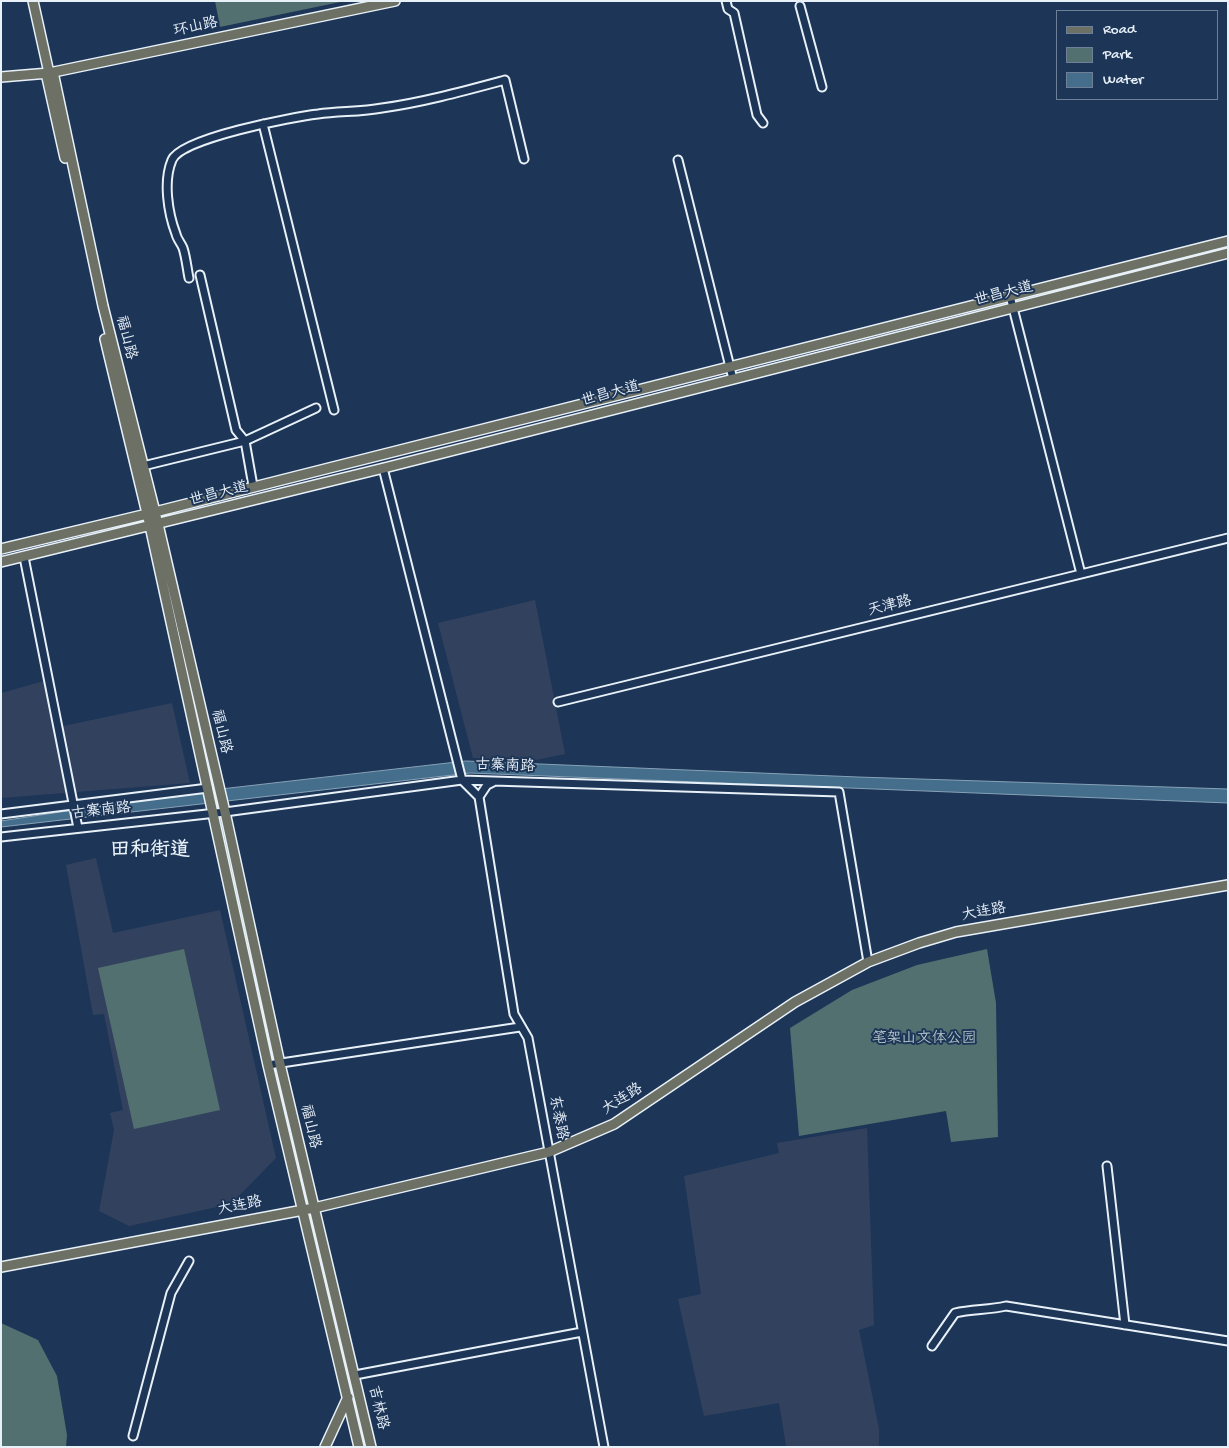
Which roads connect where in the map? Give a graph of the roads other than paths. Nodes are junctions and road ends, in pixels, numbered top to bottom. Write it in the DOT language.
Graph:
graph roads {
  1 [pos="33,1"];
  2 [pos="395,1"];
  3 [pos="726,1"];
  4 [pos="800,6"];
  5 [pos="49,73"];
  6 [pos="1,77"];
  7 [pos="822,87"];
  8 [pos="763,123"];
  9 [pos="263,124"];
  10 [pos="524,159"];
  11 [pos="678,160"];
  12 [pos="1228,241"];
  13 [pos="1228,253"];
  14 [pos="200,275"];
  15 [pos="189,278"];
  16 [pos="1010,296"];
  17 [pos="1012,307"];
  18 [pos="730,367"];
  19 [pos="732,379"];
  20 [pos="316,408"];
  21 [pos="334,410"];
  22 [pos="245,441"];
  23 [pos="140,467"];
  24 [pos="382,468"];
  25 [pos="253,486"];
  26 [pos="151,512"];
  27 [pos="154,525"];
  28 [pos="1228,538"];
  29 [pos="1,549"];
  30 [pos="24,557"];
  31 [pos="1,562"];
  32 [pos="1081,574"];
  33 [pos="558,702"];
  34 [pos="462,778"];
  35 [pos="495,781"];
  36 [pos="208,788"];
  37 [pos="479,798"];
  38 [pos="74,807"];
  39 [pos="224,809"];
  40 [pos="212,810"];
  41 [pos="1,814"];
  42 [pos="77,825"];
  43 [pos="1,837"];
  44 [pos="1228,885"];
  45 [pos="868,962"];
  46 [pos="520,1027"];
  47 [pos="280,1064"];
  48 [pos="268,1065"];
  49 [pos="549,1152"];
  50 [pos="1107,1166"];
  51 [pos="314,1208"];
  52 [pos="302,1210"];
  53 [pos="189,1262"];
  54 [pos="1,1267"];
  55 [pos="1125,1325"];
  56 [pos="582,1332"];
  57 [pos="1228,1341"];
  58 [pos="932,1346"];
  59 [pos="355,1375"];
  60 [pos="348,1397"];
  61 [pos="133,1436"];
  62 [pos="325,1447"];
  63 [pos="359,1447"];
  64 [pos="371,1447"];
  65 [pos="604,1447"];
  1 -- 5 [label="main road"];
  2 -- 5 [label="main road, 环山路"];
  3 -- 8 [label="street"];
  4 -- 7 [label="street"];
  5 -- 6 [label="main road, 环山路"];
  5 -- 23 [label="main road"];
  9 -- 10 [label="street"];
  9 -- 15 [label="street"];
  9 -- 21 [label="street"];
  11 -- 18 [label="street"];
  12 -- 16 [label="main road, 世昌大道"];
  13 -- 17 [label="main road, 世昌大道"];
  14 -- 22 [label="street"];
  16 -- 17 [label="street"];
  16 -- 18 [label="main road, 世昌大道"];
  17 -- 19 [label="main road, 世昌大道"];
  17 -- 32 [label="street"];
  18 -- 19 [label="street"];
  18 -- 25 [label="main road, 世昌大道"];
  19 -- 24 [label="main road, 世昌大道"];
  20 -- 22 [label="street"];
  22 -- 23 [label="street"];
  22 -- 25 [label="street"];
  23 -- 26 [label="main road"];
  24 -- 27 [label="main road, 世昌大道"];
  24 -- 34 [label="street"];
  25 -- 26 [label="main road, 世昌大道"];
  26 -- 27 [label="main road"];
  26 -- 29 [label="main road, 世昌大道"];
  27 -- 30 [label="main road, 世昌大道"];
  27 -- 36 [label="main road, 福山路"];
  27 -- 39 [label="main road, 福山路"];
  28 -- 32 [label="street, 天津路"];
  30 -- 31 [label="main road, 世昌大道"];
  30 -- 38 [label="street"];
  32 -- 33 [label="street, 天津路"];
  34 -- 35 [label="street, 古寨南路"];
  34 -- 37 [label="street"];
  34 -- 39 [label="street, 古寨南路"];
  35 -- 37 [label="street"];
  35 -- 45 [label="street, 古寨南路"];
  36 -- 38 [label="street"];
  36 -- 40 [label="main road, 福山路"];
  37 -- 46 [label="street, 东泰路"];
  38 -- 41 [label="street"];
  38 -- 42 [label="street"];
  39 -- 40 [label="street, 古寨南路"];
  39 -- 47 [label="main road, 福山路"];
  40 -- 42 [label="street, 古寨南路"];
  40 -- 48 [label="main road, 福山路"];
  42 -- 43 [label="street, 古寨南路"];
  44 -- 45 [label="main road, 大连路"];
  45 -- 49 [label="main road, 大连路"];
  46 -- 47 [label="street"];
  46 -- 49 [label="street, 东泰路"];
  47 -- 48 [label="street"];
  47 -- 51 [label="main road, 福山路"];
  48 -- 52 [label="main road, 福山路"];
  49 -- 51 [label="main road, 大连路"];
  49 -- 56 [label="street, 东泰路"];
  50 -- 55 [label="street"];
  51 -- 52 [label="main road, 大连路"];
  51 -- 59 [label="main road, 福山路"];
  52 -- 54 [label="main road, 大连路"];
  52 -- 60 [label="main road, 福山路"];
  53 -- 61 [label="street"];
  55 -- 57 [label="street"];
  55 -- 58 [label="street"];
  56 -- 59 [label="street"];
  56 -- 65 [label="street, 东泰路"];
  59 -- 60 [label="main road"];
  59 -- 64 [label="main road, 吉林路"];
  60 -- 62 [label="main road"];
  60 -- 63 [label="main road, 吉林路"];
}
